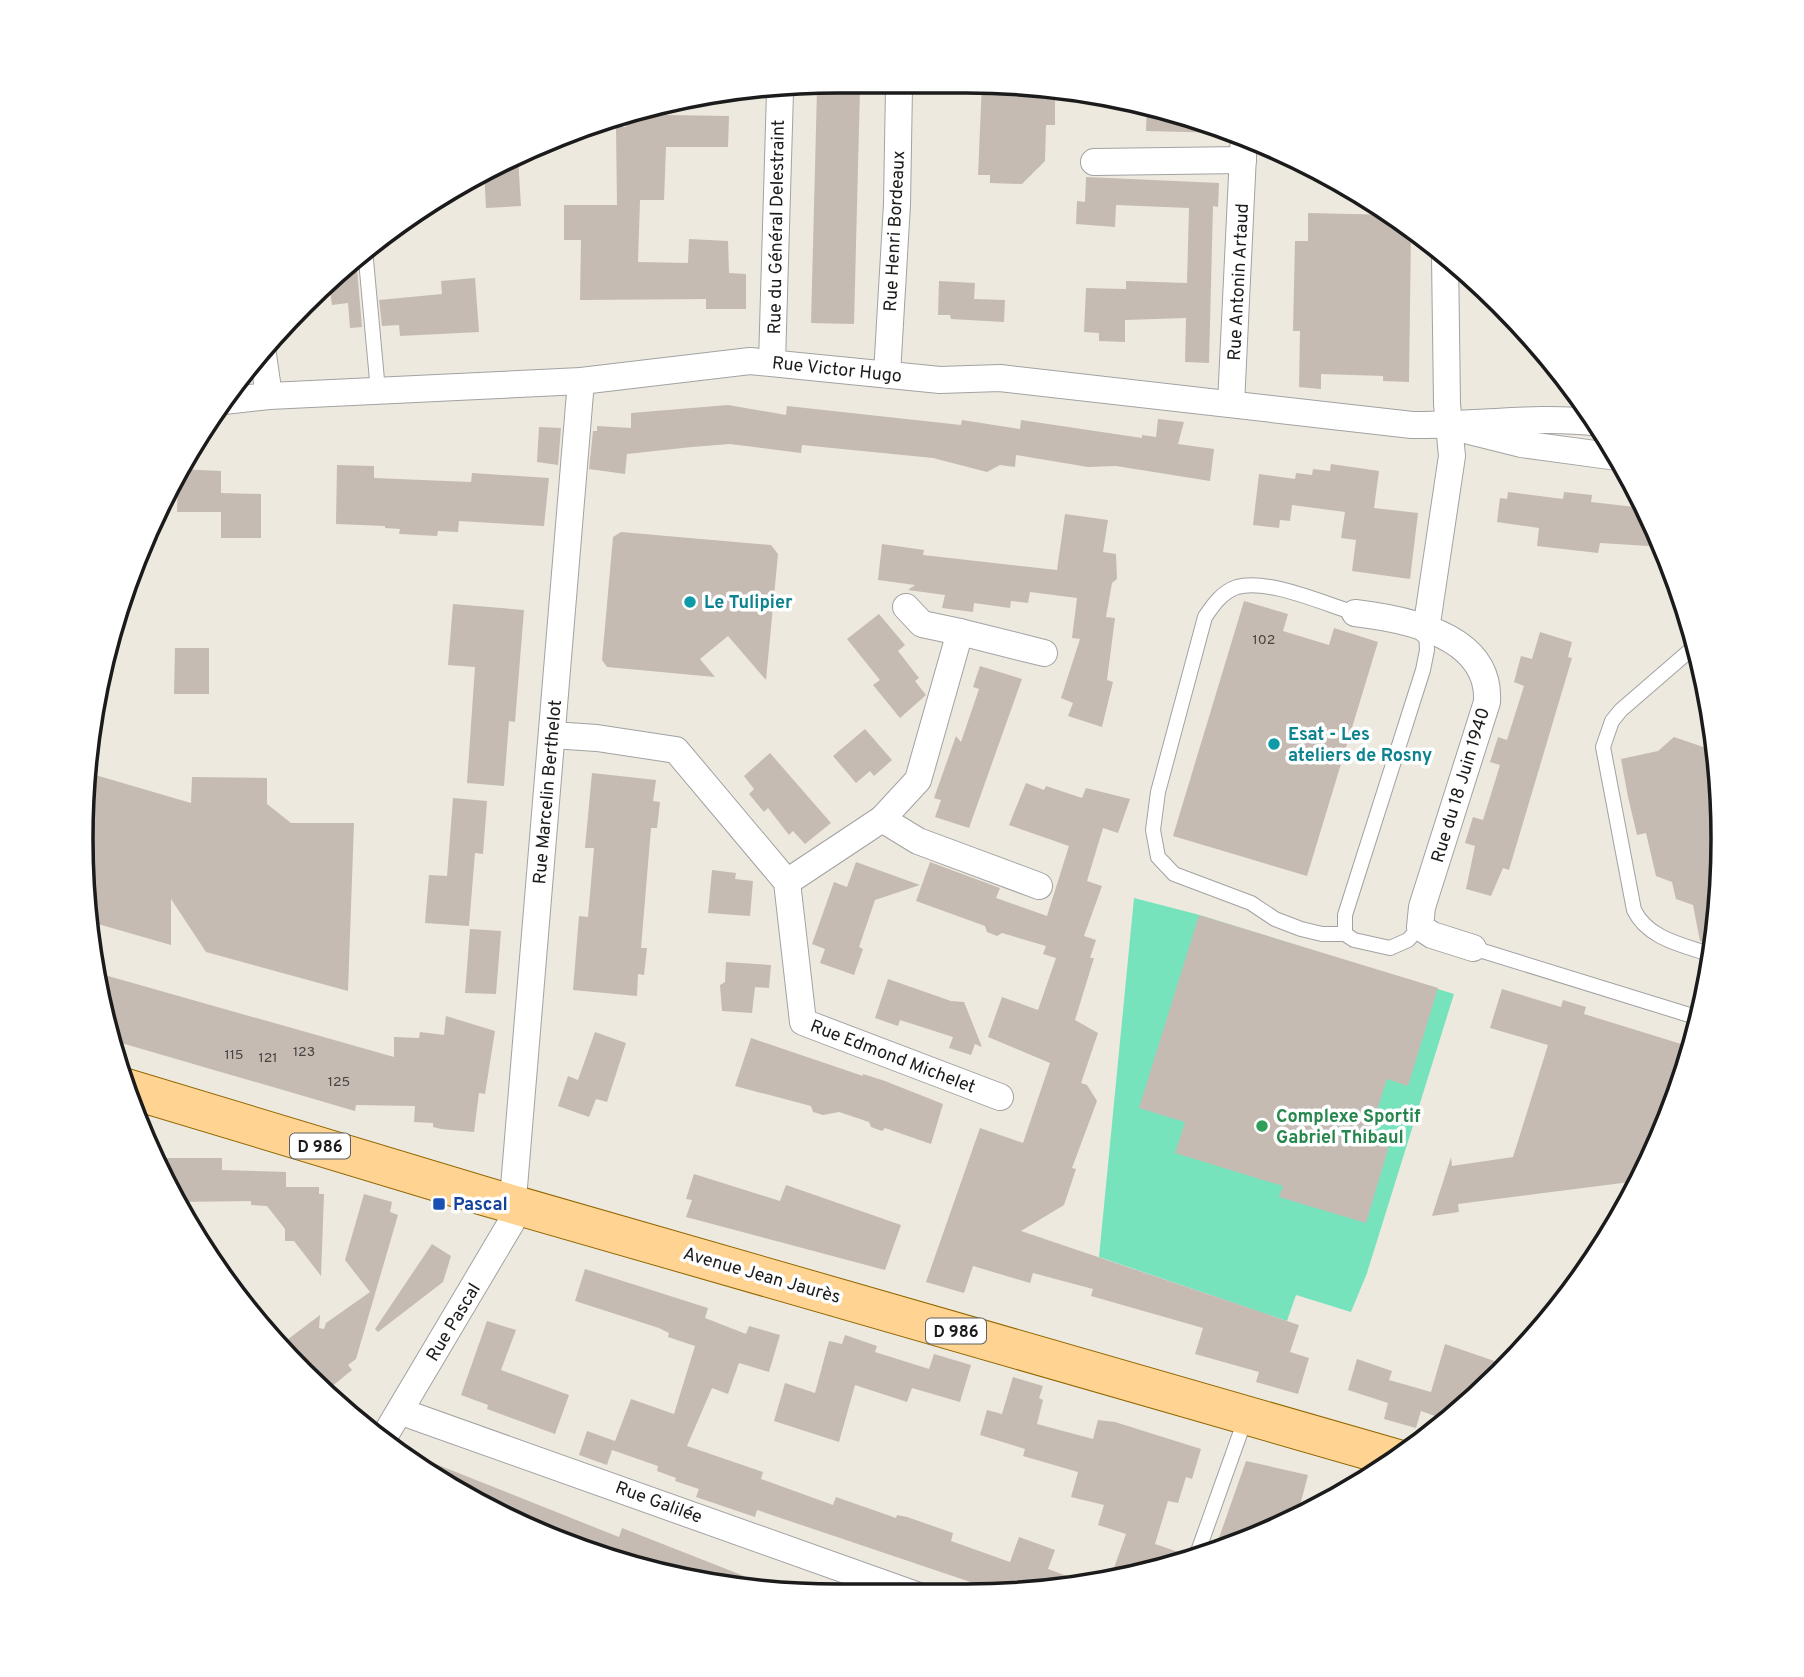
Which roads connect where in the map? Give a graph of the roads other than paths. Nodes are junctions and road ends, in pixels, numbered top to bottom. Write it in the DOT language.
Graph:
graph roads {
  1 [pos="899,93"];
  2 [pos="780,95"];
  3 [pos="1244,147"];
  4 [pos="1094,162"];
  5 [pos="366,262"];
  6 [pos="1445,269"];
  7 [pos="772,362"];
  8 [pos="264,364"];
  9 [pos="887,374"];
  10 [pos="580,381"];
  11 [pos="378,391"];
  12 [pos="269,396"];
  13 [pos="236,400"];
  14 [pos="1231,404"];
  15 [pos="1584,421"];
  16 [pos="1450,426"];
  17 [pos="1605,455"];
  18 [pos="906,607"];
  19 [pos="1355,613"];
  20 [pos="1426,630"];
  21 [pos="960,632"];
  22 [pos="1688,652"];
  23 [pos="1044,653"];
  24 [pos="552,736"];
  25 [pos="882,819"];
  26 [pos="787,882"];
  27 [pos="1039,886"];
  28 [pos="1420,927"];
  29 [pos="1345,934"];
  30 [pos="1473,948"];
  31 [pos="1702,952"];
  32 [pos="1690,1015"];
  33 [pos="137,1091"];
  34 [pos="1000,1097"];
  35 [pos="514,1204"];
  36 [pos="402,1412"];
  37 [pos="1246,1415"];
  38 [pos="388,1432"];
  39 [pos="1385,1455"];
  40 [pos="1200,1547"];
  41 [pos="885,1584"];
  1 -- 9 [label="street, Rue Henri Bordeaux"];
  2 -- 7 [label="street, Rue du Général Delestraint"];
  3 -- 4 [label="street, Rue Antonin Artaud"];
  3 -- 14 [label="street, Rue Antonin Artaud"];
  5 -- 11 [label="lane"];
  6 -- 16 [label="street"];
  7 -- 9 [label="street, Rue Victor Hugo"];
  7 -- 10 [label="street, Rue Victor Hugo"];
  8 -- 12 [label="street"];
  9 -- 14 [label="street, Rue Victor Hugo"];
  10 -- 11 [label="street, Rue Victor Hugo"];
  10 -- 24 [label="street, Rue Marcelin Berthelot"];
  11 -- 12 [label="street, Rue Victor Hugo"];
  12 -- 13 [label="street, Rue Victor Hugo"];
  14 -- 16 [label="street, Rue Victor Hugo"];
  15 -- 16 [label="street, Rue Victor Hugo"];
  16 -- 17 [label="street, Rue Victor Hugo"];
  16 -- 20 [label="street"];
  18 -- 21 [label="street"];
  19 -- 20 [label="street, Rue du 18 Juin 1940"];
  19 -- 29 [label="lane"];
  20 -- 28 [label="street, Rue du 18 Juin 1940"];
  20 -- 29 [label="lane"];
  21 -- 23 [label="street"];
  21 -- 25 [label="street"];
  22 -- 31 [label="lane"];
  24 -- 26 [label="street"];
  24 -- 35 [label="street, Rue Marcelin Berthelot"];
  25 -- 26 [label="street"];
  25 -- 27 [label="street"];
  26 -- 34 [label="street, Rue Edmond Michelet"];
  28 -- 29 [label="lane"];
  28 -- 30 [label="street"];
  30 -- 32 [label="lane"];
  33 -- 35 [label="main road, Avenue Jean Jaurès / D 986"];
  35 -- 36 [label="street, Rue Pascal"];
  35 -- 37 [label="main road, Avenue Jean Jaurès / D 986"];
  36 -- 38 [label="street, Rue Pascal"];
  36 -- 41 [label="street, Rue Galilée"];
  37 -- 39 [label="main road, Avenue Jean Jaurès / D 986"];
  37 -- 40 [label="lane"];
}
